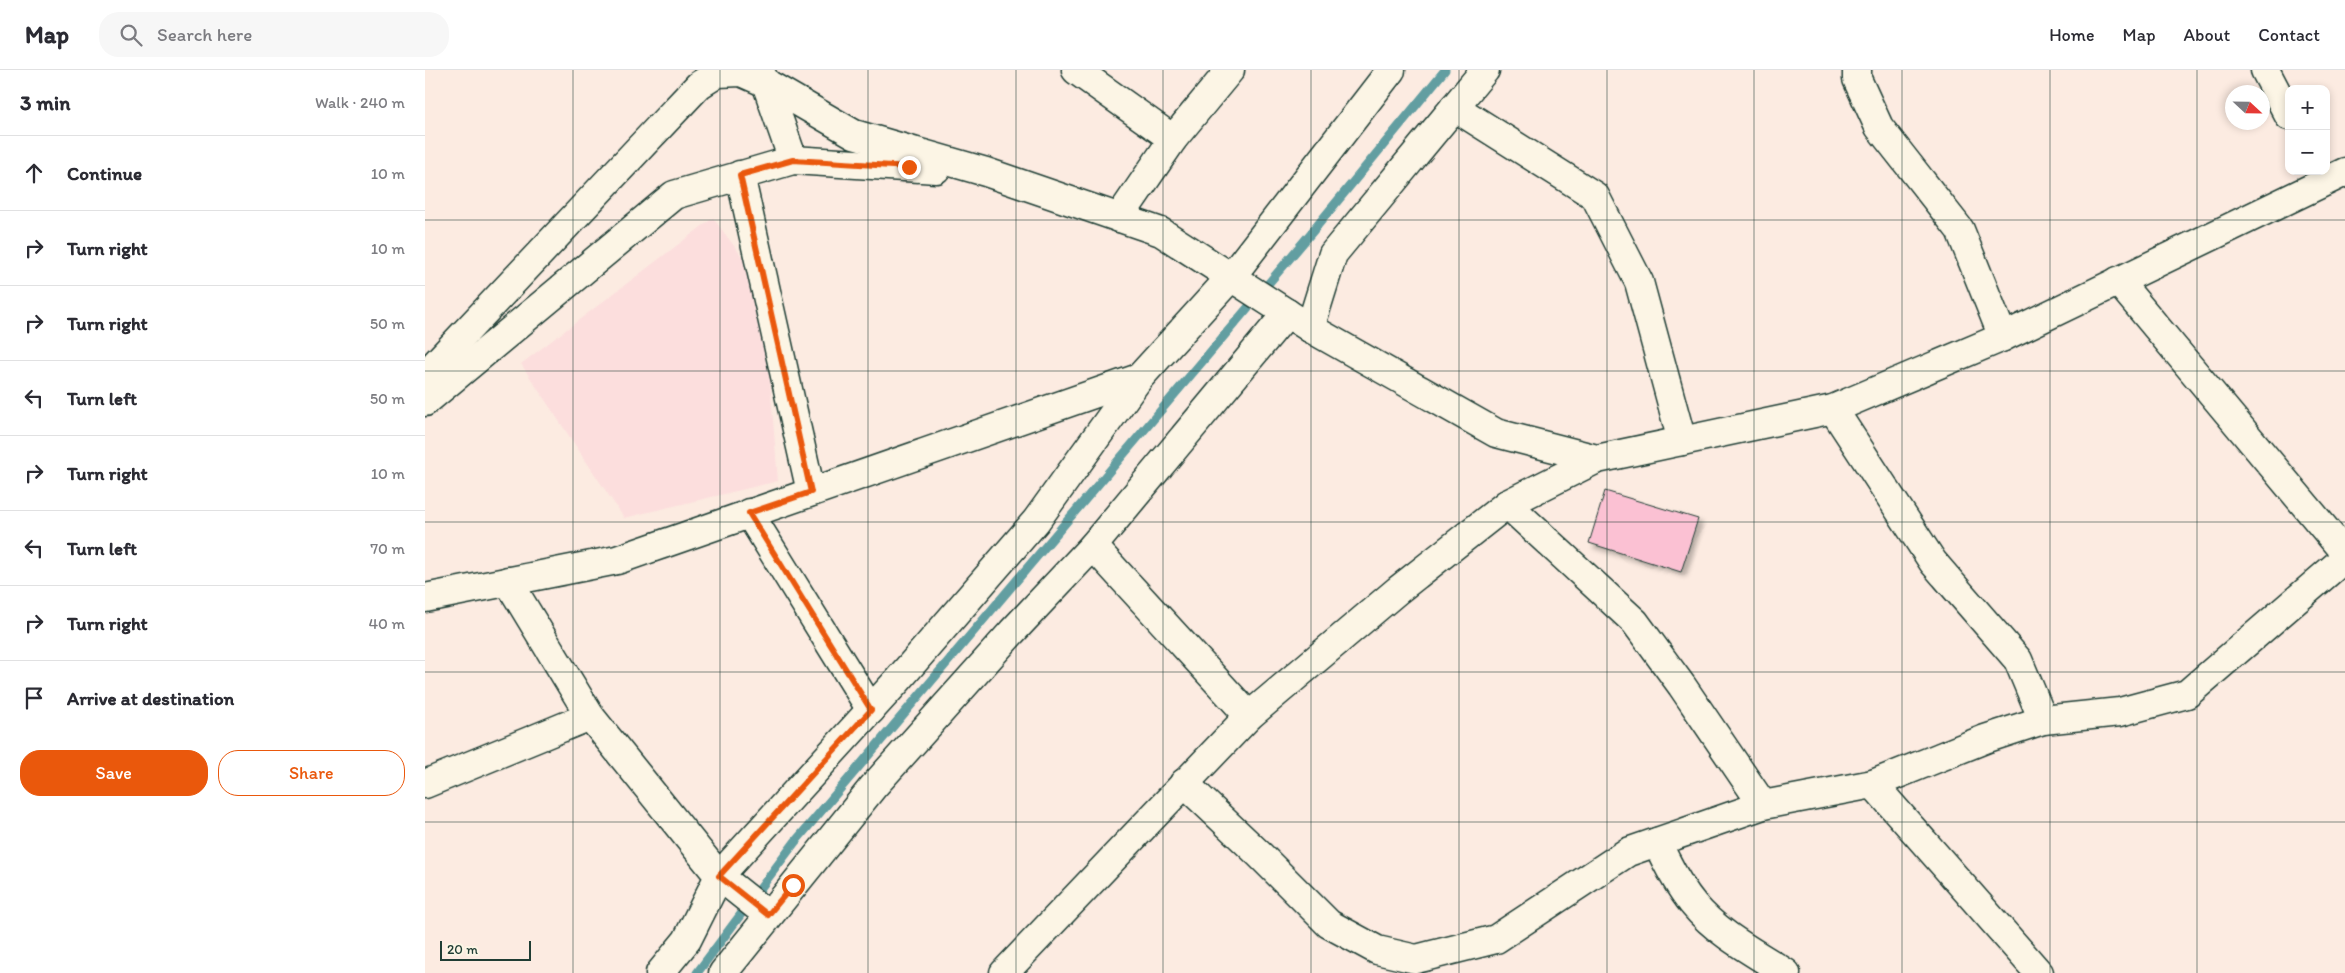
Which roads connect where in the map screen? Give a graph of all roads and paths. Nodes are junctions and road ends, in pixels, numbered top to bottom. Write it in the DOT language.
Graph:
graph roads {
  1 [pos="1077,70"];
  2 [pos="1231,70"];
  3 [pos="1391,70"];
  4 [pos="1485,70"];
  5 [pos="1857,70"];
  6 [pos="2265,70"];
  7 [pos="762,77"];
  8 [pos="1455,107"];
  9 [pos="2285,108"];
  10 [pos="1173,139"];
  11 [pos="793,160"];
  12 [pos="986,172"];
  13 [pos="740,175"];
  14 [pos="2338,177"];
  15 [pos="1119,218"];
  16 [pos="2118,281"];
  17 [pos="1239,282"];
  18 [pos="1282,310"];
  19 [pos="1310,328"];
  20 [pos="2003,337"];
  21 [pos="425,375"];
  22 [pos="1139,378"];
  23 [pos="425,402"];
  24 [pos="1833,409"];
  25 [pos="1682,441"];
  26 [pos="1597,459"];
  27 [pos="811,492"];
  28 [pos="1507,504"];
  29 [pos="749,513"];
  30 [pos="1093,546"];
  31 [pos="2345,553"];
  32 [pos="2345,558"];
  33 [pos="508,581"];
  34 [pos="425,598"];
  35 [pos="871,710"];
  36 [pos="590,716"];
  37 [pos="1249,716"];
  38 [pos="2043,720"];
  39 [pos="1184,783"];
  40 [pos="425,784"];
  41 [pos="1873,784"];
  42 [pos="1763,805"];
  43 [pos="1657,842"];
  44 [pos="719,876"];
  45 [pos="768,915"];
  46 [pos="660,973"];
  47 [pos="723,973"];
  48 [pos="1004,973"];
  49 [pos="1786,973"];
  50 [pos="2039,973"];
  1 -- 10 [label="street"];
  2 -- 10 [label="street"];
  3 -- 17 [label="street"];
  4 -- 8 [label="street"];
  5 -- 20 [label="street"];
  6 -- 9 [label="street"];
  7 -- 11 [label="street"];
  7 -- 12 [label="street"];
  7 -- 21 [label="street"];
  8 -- 19 [label="street"];
  8 -- 25 [label="street"];
  10 -- 15 [label="street"];
  11 -- 12 [label="street"];
  11 -- 13 [label="street"];
  12 -- 15 [label="street"];
  13 -- 23 [label="street"];
  13 -- 27 [label="street"];
  14 -- 16 [label="street"];
  15 -- 17 [label="street"];
  16 -- 20 [label="street"];
  16 -- 31 [label="street"];
  17 -- 18 [label="street"];
  17 -- 22 [label="street"];
  18 -- 19 [label="street"];
  18 -- 30 [label="street"];
  19 -- 26 [label="street"];
  20 -- 24 [label="street"];
  22 -- 27 [label="street"];
  22 -- 35 [label="street"];
  24 -- 25 [label="street"];
  24 -- 38 [label="street"];
  25 -- 26 [label="street"];
  26 -- 28 [label="street"];
  27 -- 29 [label="street"];
  28 -- 37 [label="street"];
  28 -- 42 [label="street"];
  29 -- 33 [label="street"];
  29 -- 35 [label="street"];
  30 -- 37 [label="street"];
  30 -- 45 [label="street"];
  32 -- 38 [label="street"];
  33 -- 34 [label="street"];
  33 -- 36 [label="street"];
  35 -- 44 [label="street"];
  36 -- 40 [label="street"];
  36 -- 44 [label="street"];
  37 -- 39 [label="street"];
  38 -- 41 [label="street"];
  39 -- 43 [label="street"];
  39 -- 48 [label="street"];
  41 -- 42 [label="street"];
  41 -- 50 [label="street"];
  42 -- 43 [label="street"];
  43 -- 49 [label="street"];
  44 -- 45 [label="street"];
  44 -- 46 [label="street"];
  45 -- 47 [label="street"];
}
